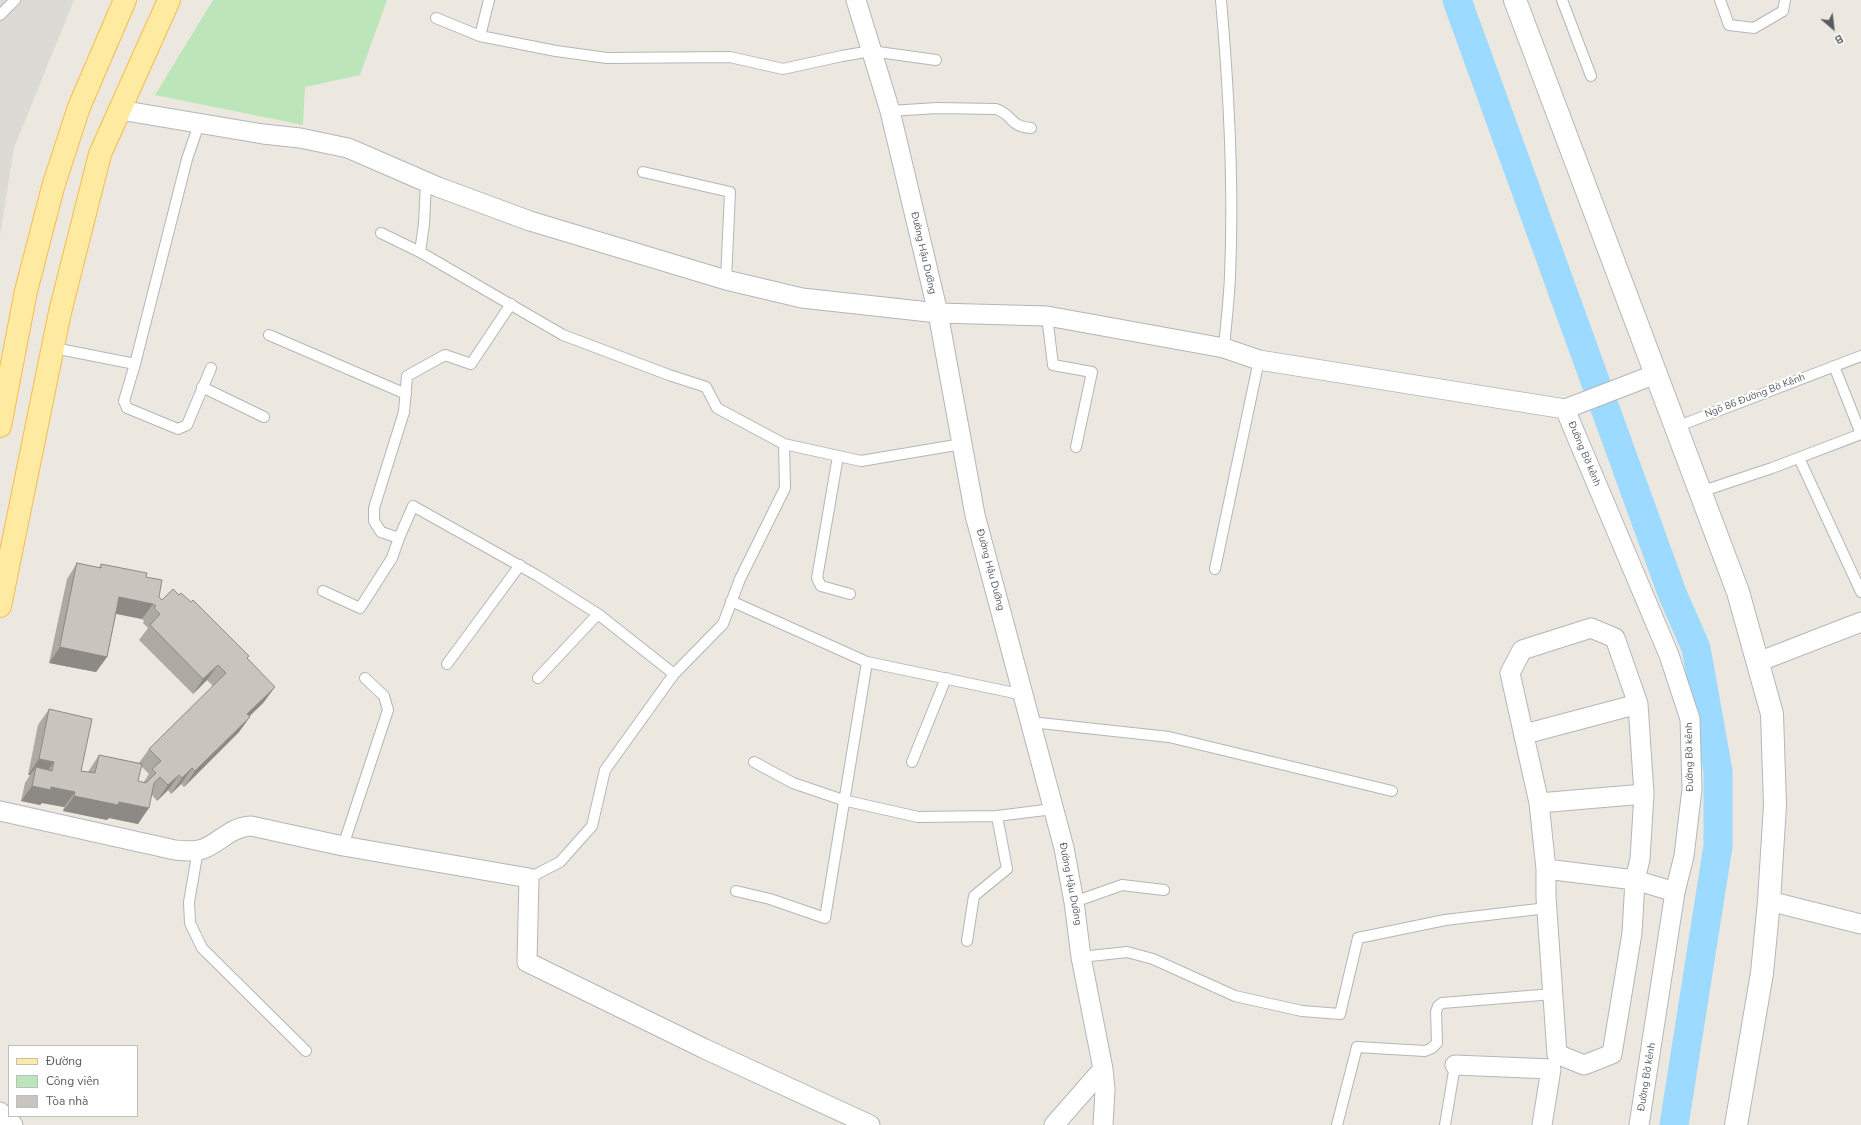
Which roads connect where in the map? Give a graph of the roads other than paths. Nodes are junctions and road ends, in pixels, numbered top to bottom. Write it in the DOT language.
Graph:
graph roads {
  1 [pos="15,0"];
  2 [pos="109,0"];
  3 [pos="125,0"];
  4 [pos="169,0"];
  5 [pos="488,0"];
  6 [pos="856,0"];
  7 [pos="1221,0"];
  8 [pos="1516,0"];
  9 [pos="1562,0"];
  10 [pos="1720,0"];
  11 [pos="1785,0"];
  12 [pos="0,15"];
  13 [pos="436,18"];
  14 [pos="480,36"];
  15 [pos="871,52"];
  16 [pos="936,60"];
  17 [pos="1592,76"];
  18 [pos="120,110"];
  19 [pos="890,111"];
  20 [pos="199,124"];
  21 [pos="1032,128"];
  22 [pos="643,172"];
  23 [pos="426,182"];
  24 [pos="381,233"];
  25 [pos="420,252"];
  26 [pos="726,280"];
  27 [pos="511,304"];
  28 [pos="938,313"];
  29 [pos="1048,316"];
  30 [pos="269,335"];
  31 [pos="54,348"];
  32 [pos="1224,348"];
  33 [pos="0,356"];
  34 [pos="1861,356"];
  35 [pos="1259,360"];
  36 [pos="135,364"];
  37 [pos="1834,366"];
  38 [pos="211,368"];
  39 [pos="1656,374"];
  40 [pos="202,387"];
  41 [pos="406,394"];
  42 [pos="1566,409"];
  43 [pos="264,418"];
  44 [pos="0,426"];
  45 [pos="1676,427"];
  46 [pos="1861,434"];
  47 [pos="784,444"];
  48 [pos="962,444"];
  49 [pos="1076,447"];
  50 [pos="838,456"];
  51 [pos="1799,458"];
  52 [pos="1700,492"];
  53 [pos="399,538"];
  54 [pos="520,565"];
  55 [pos="1215,569"];
  56 [pos="323,591"];
  57 [pos="1861,592"];
  58 [pos="850,594"];
  59 [pos="731,601"];
  60 [pos="0,606"];
  61 [pos="598,614"];
  62 [pos="1861,622"];
  63 [pos="866,662"];
  64 [pos="1758,662"];
  65 [pos="447,664"];
  66 [pos="674,674"];
  67 [pos="365,678"];
  68 [pos="538,678"];
  69 [pos="946,678"];
  70 [pos="1024,695"];
  71 [pos="1638,704"];
  72 [pos="1031,722"];
  73 [pos="1525,734"];
  74 [pos="754,762"];
  75 [pos="912,762"];
  76 [pos="1392,791"];
  77 [pos="1644,794"];
  78 [pos="843,800"];
  79 [pos="1539,803"];
  80 [pos="1053,809"];
  81 [pos="0,811"];
  82 [pos="997,816"];
  83 [pos="343,846"];
  84 [pos="198,850"];
  85 [pos="1546,869"];
  86 [pos="529,878"];
  87 [pos="1635,880"];
  88 [pos="1164,890"];
  89 [pos="736,891"];
  90 [pos="1675,892"];
  91 [pos="1769,901"];
  92 [pos="1074,902"];
  93 [pos="1547,908"];
  94 [pos="1861,924"];
  95 [pos="967,941"];
  96 [pos="1081,958"];
  97 [pos="1553,994"];
  98 [pos="306,1051"];
  99 [pos="1455,1065"];
  100 [pos="1103,1069"];
  101 [pos="0,1112"];
  102 [pos="13,1125"];
  103 [pos="870,1125"];
  104 [pos="1054,1125"];
  105 [pos="1103,1125"];
  106 [pos="1337,1125"];
  107 [pos="1445,1125"];
  108 [pos="1542,1125"];
  109 [pos="1639,1125"];
  110 [pos="1736,1125"];
  1 -- 12 [label="lane"];
  2 -- 33 [label="main road"];
  3 -- 44 [label="main road"];
  4 -- 18 [label="main road"];
  5 -- 14 [label="lane"];
  6 -- 15 [label="street, Đường Hậu Dưỡng"];
  7 -- 32 [label="lane"];
  8 -- 39 [label="street"];
  9 -- 17 [label="lane"];
  10 -- 11 [label="lane"];
  13 -- 14 [label="lane"];
  14 -- 15 [label="lane"];
  15 -- 16 [label="lane"];
  15 -- 19 [label="street, Đường Hậu Dưỡng"];
  18 -- 20 [label="street"];
  18 -- 31 [label="main road"];
  19 -- 21 [label="lane"];
  19 -- 28 [label="street, Đường Hậu Dưỡng"];
  20 -- 23 [label="street"];
  20 -- 36 [label="lane"];
  22 -- 26 [label="lane"];
  23 -- 25 [label="lane"];
  23 -- 26 [label="street"];
  24 -- 25 [label="lane"];
  25 -- 27 [label="lane"];
  26 -- 28 [label="street"];
  27 -- 41 [label="lane"];
  27 -- 47 [label="lane"];
  28 -- 29 [label="street"];
  28 -- 48 [label="street, Đường Hậu Dưỡng"];
  29 -- 32 [label="street"];
  29 -- 49 [label="lane"];
  30 -- 41 [label="lane"];
  31 -- 36 [label="lane"];
  31 -- 60 [label="main road"];
  32 -- 35 [label="street"];
  34 -- 37 [label="lane, Ngõ 86 Đường Bờ Kênh"];
  35 -- 42 [label="street"];
  35 -- 55 [label="lane"];
  36 -- 40 [label="lane"];
  37 -- 45 [label="lane, Ngõ 86 Đường Bờ Kênh"];
  37 -- 46 [label="lane"];
  38 -- 40 [label="lane"];
  39 -- 42 [label="street"];
  39 -- 45 [label="street"];
  40 -- 43 [label="lane"];
  41 -- 53 [label="lane"];
  42 -- 90 [label="street, Đường Bờ kênh"];
  45 -- 52 [label="street"];
  46 -- 51 [label="lane"];
  47 -- 50 [label="lane"];
  47 -- 59 [label="lane"];
  48 -- 50 [label="lane"];
  48 -- 70 [label="street, Đường Hậu Dưỡng"];
  50 -- 58 [label="lane"];
  51 -- 52 [label="lane"];
  51 -- 57 [label="lane"];
  52 -- 64 [label="street"];
  53 -- 54 [label="lane"];
  53 -- 56 [label="lane"];
  54 -- 61 [label="lane"];
  54 -- 65 [label="lane"];
  59 -- 63 [label="lane"];
  59 -- 66 [label="lane"];
  61 -- 66 [label="lane"];
  61 -- 68 [label="lane"];
  62 -- 64 [label="street"];
  63 -- 69 [label="lane"];
  63 -- 78 [label="lane"];
  64 -- 91 [label="street"];
  66 -- 86 [label="lane"];
  67 -- 83 [label="lane"];
  69 -- 70 [label="lane"];
  69 -- 75 [label="lane"];
  70 -- 72 [label="street, Đường Hậu Dưỡng"];
  71 -- 73 [label="street"];
  71 -- 73 [label="street"];
  71 -- 77 [label="street"];
  72 -- 76 [label="lane"];
  72 -- 80 [label="street, Đường Hậu Dưỡng"];
  73 -- 79 [label="street"];
  74 -- 78 [label="lane"];
  77 -- 79 [label="street"];
  77 -- 87 [label="street"];
  78 -- 82 [label="lane"];
  78 -- 89 [label="lane"];
  79 -- 85 [label="street"];
  80 -- 82 [label="lane"];
  80 -- 92 [label="street, Đường Hậu Dưỡng"];
  81 -- 84 [label="street"];
  82 -- 95 [label="lane"];
  83 -- 84 [label="street"];
  83 -- 86 [label="street"];
  84 -- 98 [label="lane"];
  85 -- 87 [label="street"];
  85 -- 93 [label="street"];
  86 -- 103 [label="street"];
  87 -- 90 [label="street"];
  87 -- 97 [label="street"];
  88 -- 92 [label="lane"];
  90 -- 109 [label="street, Đường Bờ kênh"];
  91 -- 94 [label="street"];
  91 -- 110 [label="street"];
  92 -- 96 [label="street, Đường Hậu Dưỡng"];
  93 -- 96 [label="lane"];
  93 -- 97 [label="street"];
  96 -- 100 [label="street, Đường Hậu Dưỡng"];
  97 -- 106 [label="lane"];
  99 -- 107 [label="lane"];
  99 -- 108 [label="street"];
  100 -- 104 [label="street"];
  100 -- 105 [label="street, Đường Hậu Dưỡng"];
  101 -- 102 [label="street"];
}
